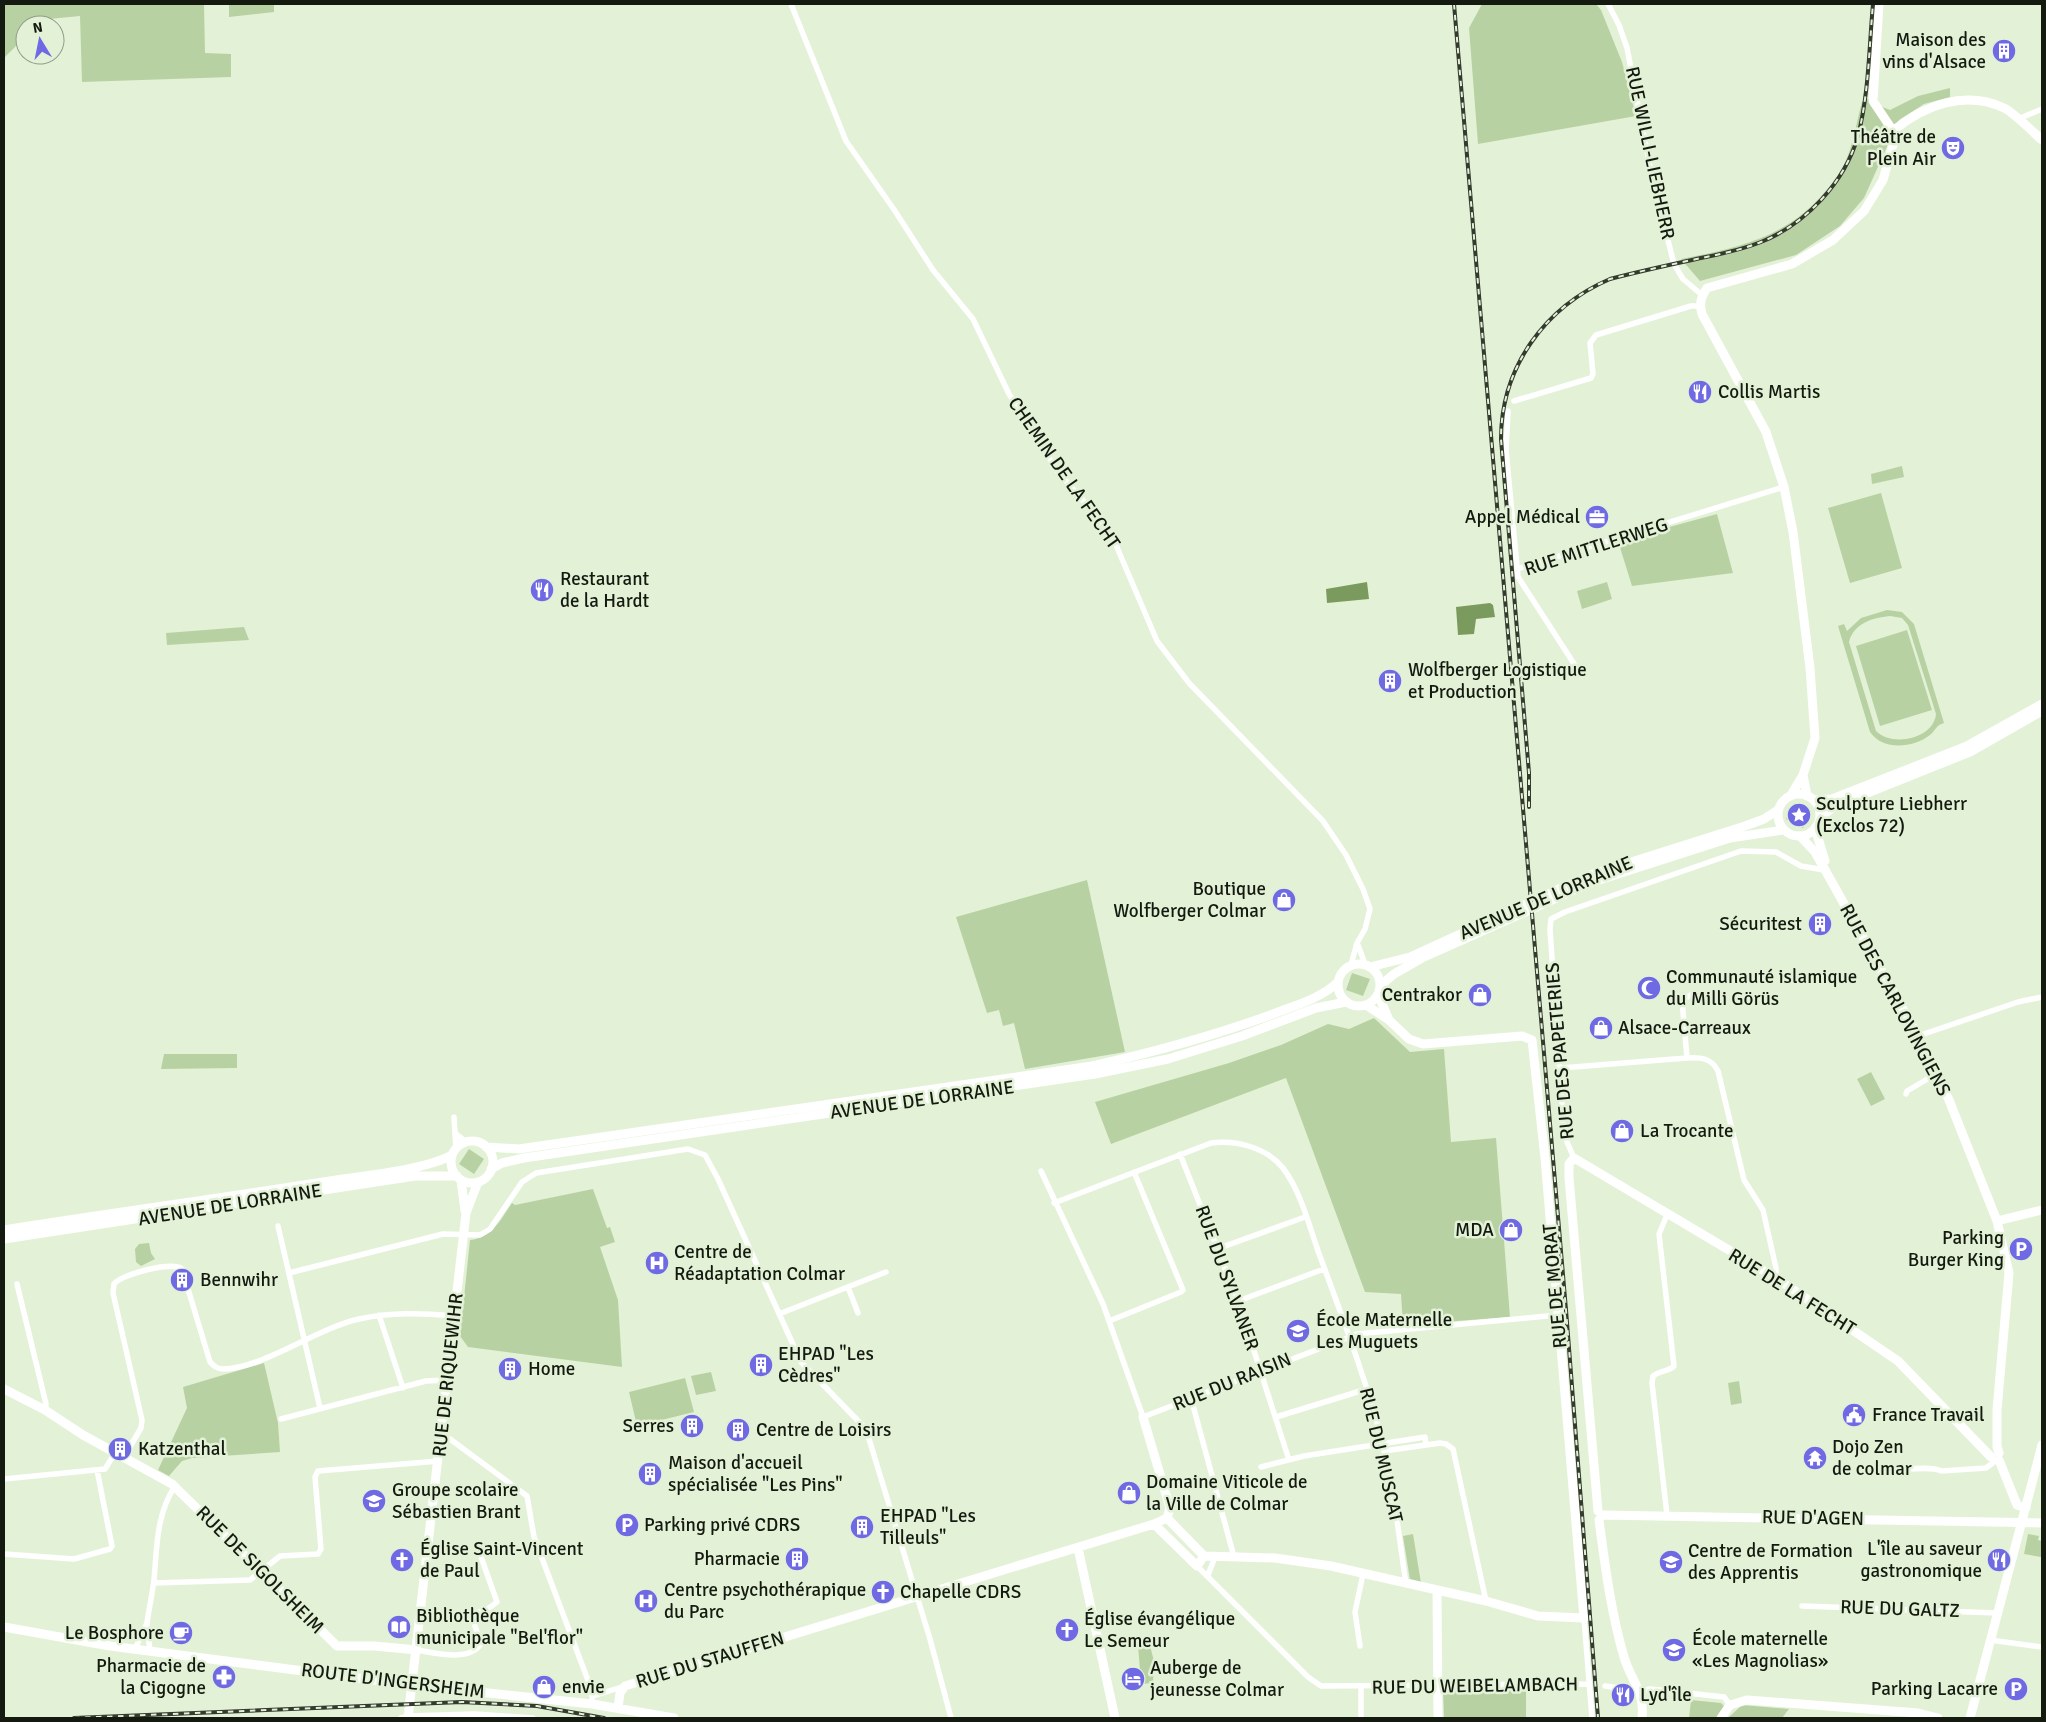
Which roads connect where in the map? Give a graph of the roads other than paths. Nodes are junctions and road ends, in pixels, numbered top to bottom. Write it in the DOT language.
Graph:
graph roads {
  1 [pos="791,4"];
  2 [pos="1608,4"];
  3 [pos="1879,4"];
  4 [pos="2042,109"];
  5 [pos="2018,119"];
  6 [pos="2042,129"];
  7 [pos="2031,130"];
  8 [pos="1893,131"];
  9 [pos="2042,140"];
  10 [pos="1702,296"];
  11 [pos="1700,306"];
  12 [pos="1514,401"];
  13 [pos="1508,411"];
  14 [pos="1784,486"];
  15 [pos="1517,569"];
  16 [pos="1578,670"];
  17 [pos="2042,704"];
  18 [pos="2042,711"];
  19 [pos="1803,775"];
  20 [pos="1791,795"];
  21 [pos="1810,798"];
  22 [pos="1778,810"];
  23 [pos="1820,816"];
  24 [pos="1815,828"];
  25 [pos="1783,830"];
  26 [pos="1800,836"];
  27 [pos="1815,852"];
  28 [pos="1808,866"];
  29 [pos="1826,873"];
  30 [pos="1555,893"];
  31 [pos="1509,914"];
  32 [pos="1357,943"];
  33 [pos="1350,965"];
  34 [pos="1367,965"];
  35 [pos="1338,982"];
  36 [pos="1379,990"];
  37 [pos="1693,994"];
  38 [pos="2042,996"];
  39 [pos="1346,1002"];
  40 [pos="1366,1005"];
  41 [pos="1389,1020"];
  42 [pos="1918,1036"];
  43 [pos="1687,1058"];
  44 [pos="1561,1068"];
  45 [pos="1936,1074"];
  46 [pos="1906,1094"];
  47 [pos="454,1117"];
  48 [pos="456,1134"];
  49 [pos="466,1142"];
  50 [pos="486,1147"];
  51 [pos="454,1152"];
  52 [pos="1180,1154"];
  53 [pos="1574,1158"];
  54 [pos="491,1169"];
  55 [pos="1041,1171"];
  56 [pos="1134,1172"];
  57 [pos="459,1178"];
  58 [pos="478,1182"];
  59 [pos="1054,1203"];
  60 [pos="2042,1210"];
  61 [pos="466,1213"];
  62 [pos="1667,1215"];
  63 [pos="1305,1217"];
  64 [pos="1997,1221"];
  65 [pos="278,1226"];
  66 [pos="4,1230"];
  67 [pos="463,1235"];
  68 [pos="4,1239"];
  69 [pos="1217,1249"];
  70 [pos="1324,1269"];
  71 [pos="886,1272"];
  72 [pos="289,1273"];
  73 [pos="1776,1278"];
  74 [pos="17,1284"];
  75 [pos="848,1287"];
  76 [pos="1238,1302"];
  77 [pos="858,1313"];
  78 [pos="779,1314"];
  79 [pos="379,1315"];
  80 [pos="1558,1315"];
  81 [pos="454,1316"];
  82 [pos="1110,1321"];
  83 [pos="1350,1336"];
  84 [pos="305,1338"];
  85 [pos="1260,1370"];
  86 [pos="447,1380"];
  87 [pos="403,1388"];
  88 [pos="4,1389"];
  89 [pos="1367,1389"];
  90 [pos="1191,1398"];
  91 [pos="320,1408"];
  92 [pos="45,1410"];
  93 [pos="1143,1417"];
  94 [pos="1276,1417"];
  95 [pos="281,1419"];
  96 [pos="442,1437"];
  97 [pos="1382,1443"];
  98 [pos="1426,1445"];
  99 [pos="2042,1445"];
  100 [pos="1384,1451"];
  101 [pos="115,1452"];
  102 [pos="124,1457"];
  103 [pos="1995,1457"];
  104 [pos="1289,1460"];
  105 [pos="439,1461"];
  106 [pos="1261,1467"];
  107 [pos="96,1470"];
  108 [pos="1875,1472"];
  109 [pos="4,1479"];
  110 [pos="175,1486"];
  111 [pos="2026,1508"];
  112 [pos="1600,1515"];
  113 [pos="1667,1515"];
  114 [pos="1167,1518"];
  115 [pos="2023,1522"];
  116 [pos="2042,1523"];
  117 [pos="1154,1524"];
  118 [pos="1078,1548"];
  119 [pos="4,1554"];
  120 [pos="1204,1556"];
  121 [pos="1215,1557"];
  122 [pos="1234,1557"];
  123 [pos="481,1558"];
  124 [pos="1197,1566"];
  125 [pos="263,1572"];
  126 [pos="1363,1574"];
  127 [pos="1208,1575"];
  128 [pos="154,1583"];
  129 [pos="1406,1584"];
  130 [pos="1437,1591"];
  131 [pos="916,1596"];
  132 [pos="1486,1600"];
  133 [pos="1802,1606"];
  134 [pos="422,1611"];
  135 [pos="1998,1613"];
  136 [pos="470,1614"];
  137 [pos="1584,1618"];
  138 [pos="147,1623"];
  139 [pos="4,1627"];
  140 [pos="1990,1640"];
  141 [pos="1360,1646"];
  142 [pos="2042,1647"];
  143 [pos="135,1649"];
  144 [pos="417,1650"];
  145 [pos="150,1651"];
  146 [pos="1589,1684"];
  147 [pos="412,1685"];
  148 [pos="625,1686"];
  149 [pos="1437,1686"];
  150 [pos="1605,1686"];
  151 [pos="1361,1687"];
  152 [pos="1640,1691"];
  153 [pos="593,1700"];
  154 [pos="1730,1706"];
  155 [pos="618,1708"];
  156 [pos="1912,1715"];
  157 [pos="470,1716"];
  158 [pos="406,1717"];
  159 [pos="1969,1717"];
  160 [pos="529,1718"];
  161 [pos="674,1718"];
  162 [pos="951,1718"];
  163 [pos="1115,1718"];
  164 [pos="1361,1718"];
  165 [pos="1438,1718"];
  166 [pos="1592,1718"];
  167 [pos="1642,1718"];
  168 [pos="1721,1718"];
  169 [pos="1937,1718"];
  1 -- 32 [label="street, CHEMIN DE LA FECHT"];
  2 -- 10 [label="street, RUE WILLI-LIEBHERR"];
  3 -- 8 [label="street"];
  4 -- 5 [label="street"];
  5 -- 7 [label="street"];
  5 -- 8 [label="street"];
  6 -- 7 [label="street"];
  7 -- 9 [label="street"];
  8 -- 10 [label="street"];
  10 -- 11 [label="street"];
  11 -- 12 [label="street"];
  11 -- 14 [label="street"];
  13 -- 15 [label="street"];
  14 -- 15 [label="street, RUE MITTLERWEG"];
  14 -- 19 [label="street"];
  15 -- 16 [label="street, RUE MITTLERWEG"];
  17 -- 21 [label="street"];
  18 -- 23 [label="street"];
  19 -- 20 [label="street"];
  19 -- 21 [label="street"];
  20 -- 21 [label="street"];
  20 -- 22 [label="street"];
  21 -- 23 [label="street"];
  22 -- 25 [label="street"];
  22 -- 30 [label="street, AVENUE DE LORRAINE"];
  23 -- 24 [label="street"];
  24 -- 26 [label="street"];
  24 -- 29 [label="street, RUE DES CARLOVINGIENS"];
  25 -- 26 [label="street"];
  25 -- 30 [label="street, AVENUE DE LORRAINE"];
  26 -- 27 [label="street, RUE DES CARLOVINGIENS"];
  27 -- 28 [label="street"];
  27 -- 29 [label="street, RUE DES CARLOVINGIENS"];
  28 -- 29 [label="street, RUE DES PAPETERIES"];
  28 -- 44 [label="street, RUE DES PAPETERIES"];
  29 -- 42 [label="street, RUE DES CARLOVINGIENS"];
  30 -- 31 [label="street, AVENUE DE LORRAINE"];
  31 -- 34 [label="street, AVENUE DE LORRAINE"];
  31 -- 36 [label="street, AVENUE DE LORRAINE"];
  32 -- 33 [label="street, CHEMIN DE LA FECHT"];
  32 -- 34 [label="street"];
  33 -- 34 [label="street"];
  33 -- 35 [label="street"];
  34 -- 36 [label="street"];
  35 -- 39 [label="street"];
  35 -- 50 [label="street, AVENUE DE LORRAINE"];
  36 -- 40 [label="street"];
  36 -- 41 [label="street, RUE DE MORAT"];
  37 -- 43 [label="street"];
  38 -- 42 [label="street"];
  39 -- 40 [label="street"];
  39 -- 54 [label="street, AVENUE DE LORRAINE"];
  40 -- 41 [label="street, RUE DE MORAT"];
  41 -- 80 [label="street, RUE DE MORAT"];
  42 -- 45 [label="street, RUE DES CARLOVINGIENS"];
  43 -- 44 [label="street"];
  43 -- 73 [label="street"];
  44 -- 53 [label="street, RUE DES PAPETERIES"];
  45 -- 46 [label="street"];
  45 -- 64 [label="street, RUE DES CARLOVINGIENS"];
  47 -- 48 [label="street"];
  48 -- 49 [label="street"];
  48 -- 51 [label="street"];
  49 -- 50 [label="street, AVENUE DE LORRAINE"];
  49 -- 51 [label="street, AVENUE DE LORRAINE"];
  50 -- 54 [label="street"];
  51 -- 57 [label="street"];
  51 -- 66 [label="street, AVENUE DE LORRAINE"];
  52 -- 56 [label="street, RUE DU MUSCAT"];
  52 -- 63 [label="street, RUE DU MUSCAT"];
  52 -- 69 [label="street, RUE DU SYLVANER"];
  53 -- 62 [label="street, RUE DE LA FECHT"];
  53 -- 112 [label="street, RUE DES PAPETERIES"];
  54 -- 58 [label="street, AVENUE DE LORRAINE"];
  55 -- 59 [label="street"];
  56 -- 59 [label="street, RUE DU MUSCAT"];
  56 -- 82 [label="street"];
  57 -- 58 [label="street, AVENUE DE LORRAINE"];
  57 -- 61 [label="street, RUE DE RIQUEWIHR"];
  57 -- 68 [label="street, AVENUE DE LORRAINE"];
  58 -- 61 [label="street, RUE DE RIQUEWIHR"];
  59 -- 82 [label="street"];
  60 -- 64 [label="street"];
  61 -- 67 [label="street, RUE DE RIQUEWIHR"];
  62 -- 73 [label="street, RUE DE LA FECHT"];
  62 -- 113 [label="street"];
  63 -- 69 [label="street"];
  63 -- 70 [label="street, RUE DU MUSCAT"];
  64 -- 103 [label="street, RUE DES CARLOVINGIENS"];
  65 -- 72 [label="street"];
  67 -- 72 [label="street"];
  67 -- 78 [label="street"];
  67 -- 81 [label="street, RUE DE RIQUEWIHR"];
  69 -- 76 [label="street, RUE DU SYLVANER"];
  70 -- 76 [label="street"];
  70 -- 83 [label="street, RUE DU MUSCAT"];
  71 -- 75 [label="street"];
  72 -- 84 [label="street"];
  73 -- 103 [label="street, RUE DE LA FECHT"];
  74 -- 92 [label="street"];
  75 -- 77 [label="street"];
  75 -- 78 [label="street"];
  76 -- 85 [label="street, RUE DU SYLVANER"];
  78 -- 131 [label="street"];
  79 -- 81 [label="street"];
  79 -- 84 [label="street"];
  79 -- 87 [label="street"];
  80 -- 83 [label="street, RUE DU RAISIN"];
  80 -- 137 [label="street, RUE DE MORAT"];
  81 -- 86 [label="street, RUE DE RIQUEWIHR"];
  82 -- 93 [label="street"];
  83 -- 85 [label="street, RUE DU RAISIN"];
  83 -- 89 [label="street, RUE DU MUSCAT"];
  84 -- 91 [label="street"];
  84 -- 102 [label="street"];
  85 -- 90 [label="street, RUE DU RAISIN"];
  85 -- 94 [label="street, RUE DU SYLVANER"];
  86 -- 87 [label="street"];
  86 -- 96 [label="street, RUE DE RIQUEWIHR"];
  87 -- 91 [label="street"];
  88 -- 92 [label="street, RUE DE SIGOLSHEIM"];
  89 -- 94 [label="street"];
  89 -- 97 [label="street, RUE DU MUSCAT"];
  90 -- 93 [label="street, RUE DU RAISIN"];
  90 -- 122 [label="street"];
  91 -- 95 [label="street"];
  92 -- 101 [label="street, RUE DE SIGOLSHEIM"];
  93 -- 114 [label="street"];
  94 -- 104 [label="street, RUE DU SYLVANER"];
  96 -- 105 [label="street, RUE DE RIQUEWIHR"];
  96 -- 153 [label="street"];
  97 -- 98 [label="street"];
  97 -- 100 [label="street, RUE DU MUSCAT"];
  97 -- 104 [label="street"];
  98 -- 100 [label="street"];
  98 -- 132 [label="street"];
  99 -- 111 [label="street"];
  100 -- 129 [label="street, RUE DU MUSCAT"];
  101 -- 102 [label="street, RUE DE SIGOLSHEIM"];
  101 -- 107 [label="street"];
  102 -- 110 [label="street, RUE DE SIGOLSHEIM"];
  103 -- 108 [label="street"];
  103 -- 111 [label="street, RUE DE LA FECHT"];
  104 -- 106 [label="street"];
  105 -- 125 [label="street"];
  105 -- 134 [label="street, RUE DE RIQUEWIHR"];
  107 -- 109 [label="street"];
  107 -- 119 [label="street"];
  110 -- 125 [label="street, RUE DE SIGOLSHEIM"];
  110 -- 128 [label="street"];
  111 -- 115 [label="street"];
  112 -- 113 [label="street, RUE D'AGEN"];
  112 -- 152 [label="street, RUE DES PAPETERIES"];
  113 -- 115 [label="street, RUE D'AGEN"];
  114 -- 117 [label="street, RUE DU STAUFFEN"];
  114 -- 120 [label="street"];
  115 -- 116 [label="street, RUE D'AGEN"];
  115 -- 135 [label="street"];
  117 -- 118 [label="street, RUE DU STAUFFEN"];
  117 -- 124 [label="street"];
  118 -- 131 [label="street, RUE DU STAUFFEN"];
  118 -- 163 [label="street"];
  120 -- 121 [label="street"];
  120 -- 124 [label="street"];
  121 -- 122 [label="street"];
  121 -- 127 [label="street"];
  122 -- 126 [label="street"];
  123 -- 136 [label="street"];
  124 -- 127 [label="street, RUE DU WEIBELAMBACH"];
  125 -- 128 [label="street"];
  125 -- 144 [label="street, RUE DE SIGOLSHEIM"];
  126 -- 129 [label="street"];
  126 -- 141 [label="street"];
  127 -- 151 [label="street, RUE DU WEIBELAMBACH"];
  128 -- 138 [label="street"];
  129 -- 130 [label="street"];
  130 -- 132 [label="street"];
  130 -- 149 [label="street"];
  131 -- 148 [label="street, RUE DU STAUFFEN"];
  131 -- 162 [label="street"];
  132 -- 137 [label="street"];
  133 -- 135 [label="street, RUE DU GALTZ"];
  134 -- 136 [label="street"];
  134 -- 144 [label="street, RUE DE RIQUEWIHR"];
  135 -- 140 [label="street"];
  136 -- 144 [label="street"];
  137 -- 146 [label="street, RUE DE MORAT"];
  138 -- 143 [label="street"];
  138 -- 145 [label="street"];
  139 -- 143 [label="street, ROUTE D'INGERSHEIM"];
  140 -- 142 [label="street"];
  140 -- 159 [label="street"];
  143 -- 145 [label="street, ROUTE D'INGERSHEIM"];
  144 -- 147 [label="street, RUE DE RIQUEWIHR"];
  145 -- 147 [label="street, ROUTE D'INGERSHEIM"];
  146 -- 149 [label="street, RUE DU WEIBELAMBACH"];
  146 -- 166 [label="street, RUE DE MORAT"];
  147 -- 153 [label="street, ROUTE D'INGERSHEIM"];
  147 -- 158 [label="street, RUE DE RIQUEWIHR"];
  148 -- 153 [label="street, RUE DU STAUFFEN"];
  148 -- 155 [label="street, RUE DU STAUFFEN"];
  149 -- 151 [label="street, RUE DU WEIBELAMBACH"];
  149 -- 165 [label="street"];
  150 -- 152 [label="street"];
  151 -- 164 [label="street"];
  152 -- 154 [label="street"];
  152 -- 167 [label="street, RUE DES PAPETERIES"];
  153 -- 155 [label="street, ROUTE D'INGERSHEIM"];
  154 -- 156 [label="street"];
  154 -- 168 [label="street"];
  155 -- 161 [label="street, ROUTE D'INGERSHEIM"];
  156 -- 169 [label="street"];
  157 -- 158 [label="street"];
  157 -- 160 [label="street"];
}
